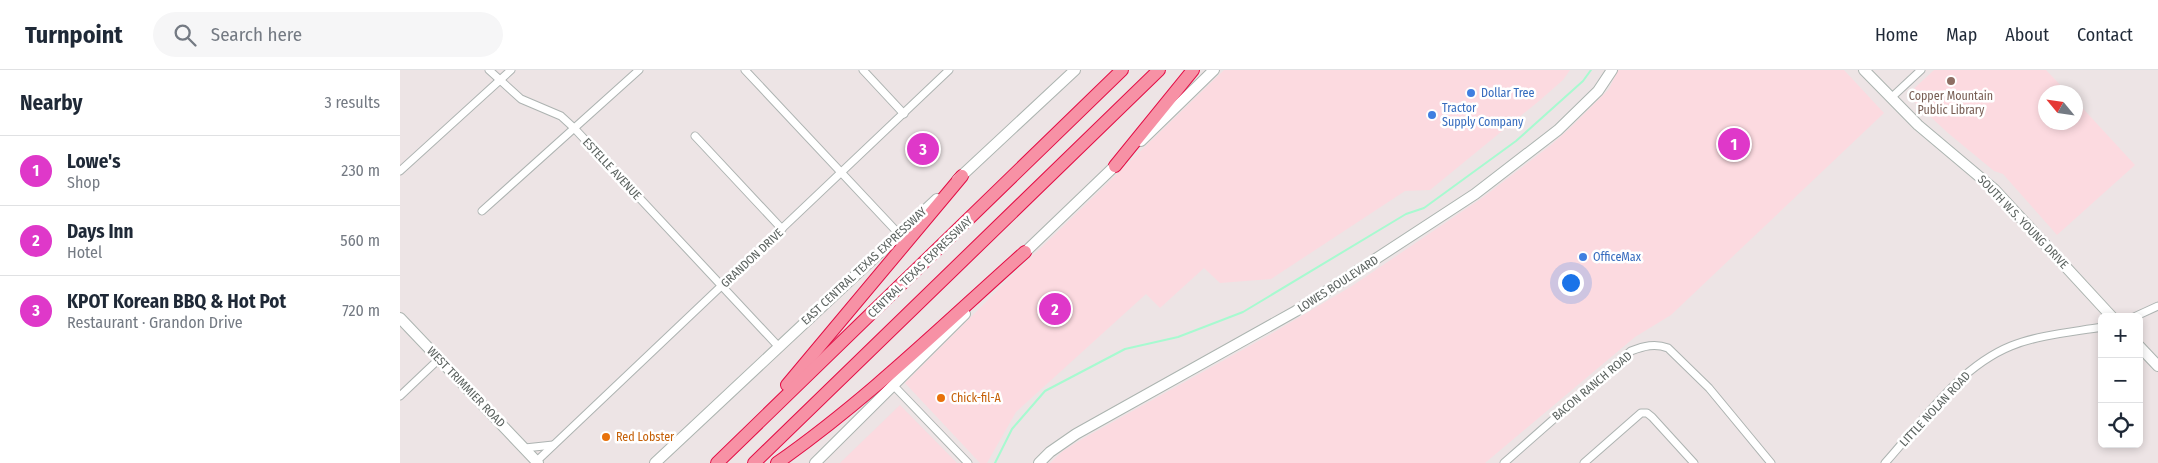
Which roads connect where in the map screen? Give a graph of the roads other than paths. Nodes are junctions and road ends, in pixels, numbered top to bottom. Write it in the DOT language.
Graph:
graph roads {
  1 [pos="490,70"];
  2 [pos="511,70"];
  3 [pos="639,70"];
  4 [pos="745,70"];
  5 [pos="863,70"];
  6 [pos="949,70"];
  7 [pos="1075,70"];
  8 [pos="1122,70"];
  9 [pos="1159,70"];
  10 [pos="1193,70"];
  11 [pos="1214,70"];
  12 [pos="1612,70"];
  13 [pos="1864,70"];
  14 [pos="1921,70"];
  15 [pos="500,81"];
  16 [pos="1892,97"];
  17 [pos="904,114"];
  18 [pos="574,128"];
  19 [pos="695,136"];
  20 [pos="1115,166"];
  21 [pos="400,171"];
  22 [pos="842,172"];
  23 [pos="962,176"];
  24 [pos="482,211"];
  25 [pos="782,229"];
  26 [pos="899,234"];
  27 [pos="1025,252"];
  28 [pos="722,286"];
  29 [pos="2158,306"];
  30 [pos="2108,313"];
  31 [pos="2143,313"];
  32 [pos="400,318"];
  33 [pos="2098,328"];
  34 [pos="778,346"];
  35 [pos="2143,350"];
  36 [pos="439,359"];
  37 [pos="2158,366"];
  38 [pos="894,386"];
  39 [pos="400,396"];
  40 [pos="757,424"];
  41 [pos="553,445"];
  42 [pos="536,459"];
  43 [pos="654,463"];
  44 [pos="717,463"];
  45 [pos="754,463"];
  46 [pos="777,463"];
  47 [pos="815,463"];
  48 [pos="968,463"];
  49 [pos="1040,463"];
  50 [pos="1504,463"];
  51 [pos="1584,463"];
  52 [pos="1694,463"];
  53 [pos="1770,463"];
  54 [pos="1885,463"];
  1 -- 15 [label="street, ESTELLE AVENUE"];
  2 -- 15 [label="street"];
  3 -- 18 [label="street"];
  4 -- 22 [label="street"];
  5 -- 17 [label="street"];
  6 -- 17 [label="street, GRANDON DRIVE"];
  7 -- 23 [label="main road, EAST CENTRAL TEXAS EXPRESSWAY"];
  8 -- 40 [label="highway, CENTRAL TEXAS EXPRESSWAY"];
  9 -- 45 [label="highway, CENTRAL TEXAS EXPRESSWAY"];
  10 -- 20 [label="highway"];
  11 -- 20 [label="main road"];
  12 -- 49 [label="main road, LOWES BOULEVARD"];
  13 -- 16 [label="main road, SOUTH W.S. YOUNG DRIVE"];
  14 -- 16 [label="street"];
  15 -- 18 [label="street, ESTELLE AVENUE"];
  15 -- 21 [label="street"];
  16 -- 30 [label="main road, SOUTH W.S. YOUNG DRIVE"];
  17 -- 22 [label="street, GRANDON DRIVE"];
  18 -- 24 [label="street"];
  18 -- 28 [label="street, ESTELLE AVENUE"];
  19 -- 25 [label="street"];
  20 -- 27 [label="main road"];
  22 -- 25 [label="street, GRANDON DRIVE"];
  22 -- 26 [label="street"];
  23 -- 26 [label="main road, EAST CENTRAL TEXAS EXPRESSWAY"];
  23 -- 40 [label="highway"];
  25 -- 28 [label="street, GRANDON DRIVE"];
  26 -- 34 [label="main road, EAST CENTRAL TEXAS EXPRESSWAY"];
  27 -- 38 [label="main road"];
  27 -- 46 [label="highway"];
  28 -- 34 [label="street, ESTELLE AVENUE"];
  28 -- 41 [label="street, GRANDON DRIVE"];
  29 -- 31 [label="street"];
  32 -- 36 [label="main road, WEST TRIMMIER ROAD"];
  33 -- 54 [label="street, LITTLE NOLAN ROAD"];
  34 -- 43 [label="main road, EAST CENTRAL TEXAS EXPRESSWAY"];
  35 -- 37 [label="main road"];
  36 -- 39 [label="street"];
  36 -- 42 [label="main road, WEST TRIMMIER ROAD"];
  38 -- 47 [label="main road"];
  38 -- 48 [label="street"];
  40 -- 44 [label="highway, CENTRAL TEXAS EXPRESSWAY"];
  41 -- 42 [label="street, GRANDON DRIVE"];
  41 -- 42 [label="street"];
  50 -- 53 [label="street, BACON RANCH ROAD"];
  51 -- 52 [label="street"];
}
